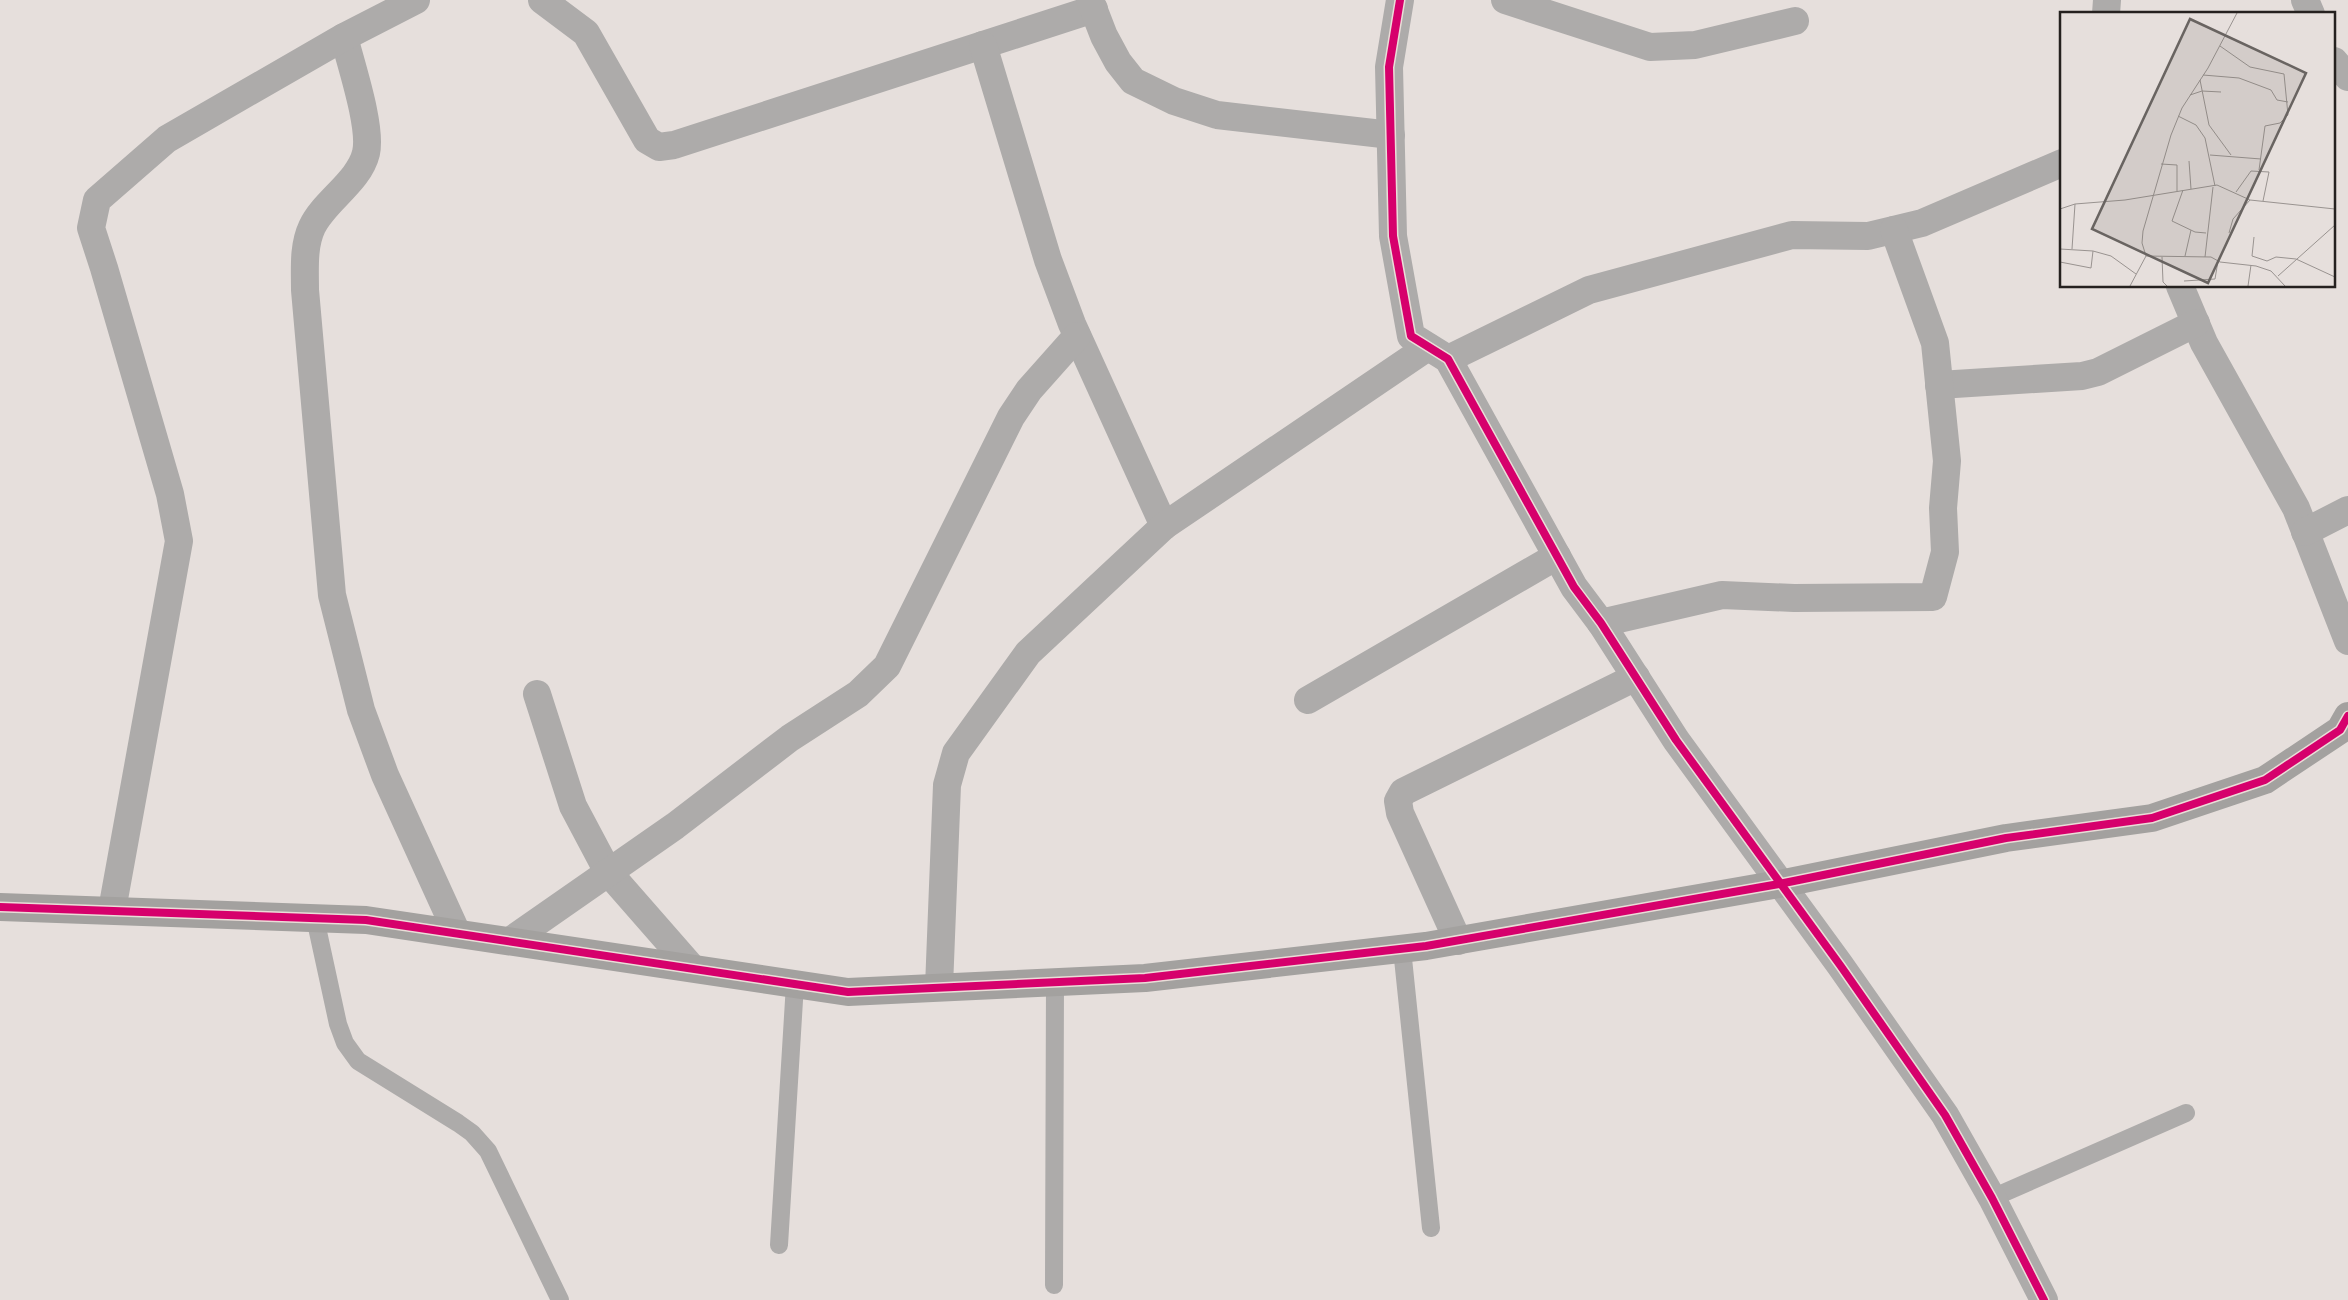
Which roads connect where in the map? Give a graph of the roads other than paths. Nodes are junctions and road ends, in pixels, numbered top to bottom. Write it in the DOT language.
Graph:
graph roads {
  1 [pos="416,0"];
  2 [pos="542,0"];
  3 [pos="1400,0"];
  4 [pos="1505,0"];
  5 [pos="2305,0"];
  6 [pos="1092,5"];
  7 [pos="2311,12"];
  8 [pos="1795,20"];
  9 [pos="344,37"];
  10 [pos="983,45"];
  11 [pos="2336,63"];
  12 [pos="2348,77"];
  13 [pos="1392,135"];
  14 [pos="2060,164"];
  15 [pos="1894,230"];
  16 [pos="2181,288"];
  17 [pos="2196,323"];
  18 [pos="1078,336"];
  19 [pos="1438,353"];
  20 [pos="1939,384"];
  21 [pos="2348,510"];
  22 [pos="1164,526"];
  23 [pos="2305,532"];
  24 [pos="1557,556"];
  25 [pos="1602,623"];
  26 [pos="2348,641"];
  27 [pos="1636,677"];
  28 [pos="538,694"];
  29 [pos="1308,700"];
  30 [pos="2348,716"];
  31 [pos="608,872"];
  32 [pos="1779,884"];
  33 [pos="0,907"];
  34 [pos="112,910"];
  35 [pos="315,918"];
  36 [pos="457,933"];
  37 [pos="510,941"];
  38 [pos="1458,941"];
  39 [pos="1402,949"];
  40 [pos="692,968"];
  41 [pos="1055,982"];
  42 [pos="795,984"];
  43 [pos="939,987"];
  44 [pos="2186,1113"];
  45 [pos="1992,1198"];
  46 [pos="1431,1228"];
  47 [pos="779,1245"];
  48 [pos="1054,1285"];
  49 [pos="560,1300"];
  50 [pos="2044,1300"];
  1 -- 9 [label="street"];
  2 -- 10 [label="street"];
  3 -- 13 [label="street"];
  4 -- 8 [label="street"];
  5 -- 7 [label="street"];
  6 -- 10 [label="street"];
  6 -- 13 [label="street"];
  9 -- 34 [label="street"];
  9 -- 36 [label="street"];
  10 -- 18 [label="street"];
  11 -- 12 [label="street"];
  13 -- 19 [label="street"];
  14 -- 15 [label="street"];
  15 -- 19 [label="street"];
  15 -- 20 [label="street"];
  16 -- 17 [label="street"];
  17 -- 20 [label="street"];
  17 -- 23 [label="street"];
  18 -- 22 [label="street"];
  18 -- 31 [label="street"];
  19 -- 22 [label="street"];
  19 -- 24 [label="street"];
  20 -- 25 [label="street"];
  21 -- 23 [label="street"];
  22 -- 43 [label="street"];
  23 -- 26 [label="street"];
  24 -- 25 [label="street"];
  24 -- 29 [label="street"];
  25 -- 27 [label="street"];
  27 -- 32 [label="street"];
  27 -- 38 [label="street"];
  28 -- 31 [label="street"];
  30 -- 32 [label="street"];
  31 -- 37 [label="street"];
  31 -- 40 [label="street"];
  32 -- 38 [label="street"];
  32 -- 45 [label="street"];
  33 -- 34 [label="street"];
  34 -- 35 [label="street"];
  35 -- 36 [label="street"];
  35 -- 49 [label="lane"];
  36 -- 37 [label="street"];
  37 -- 40 [label="street"];
  38 -- 39 [label="street"];
  39 -- 41 [label="street"];
  39 -- 46 [label="lane"];
  40 -- 42 [label="street"];
  41 -- 43 [label="street"];
  41 -- 48 [label="lane"];
  42 -- 43 [label="street"];
  42 -- 47 [label="lane"];
  44 -- 45 [label="lane"];
  45 -- 50 [label="street"];
}
